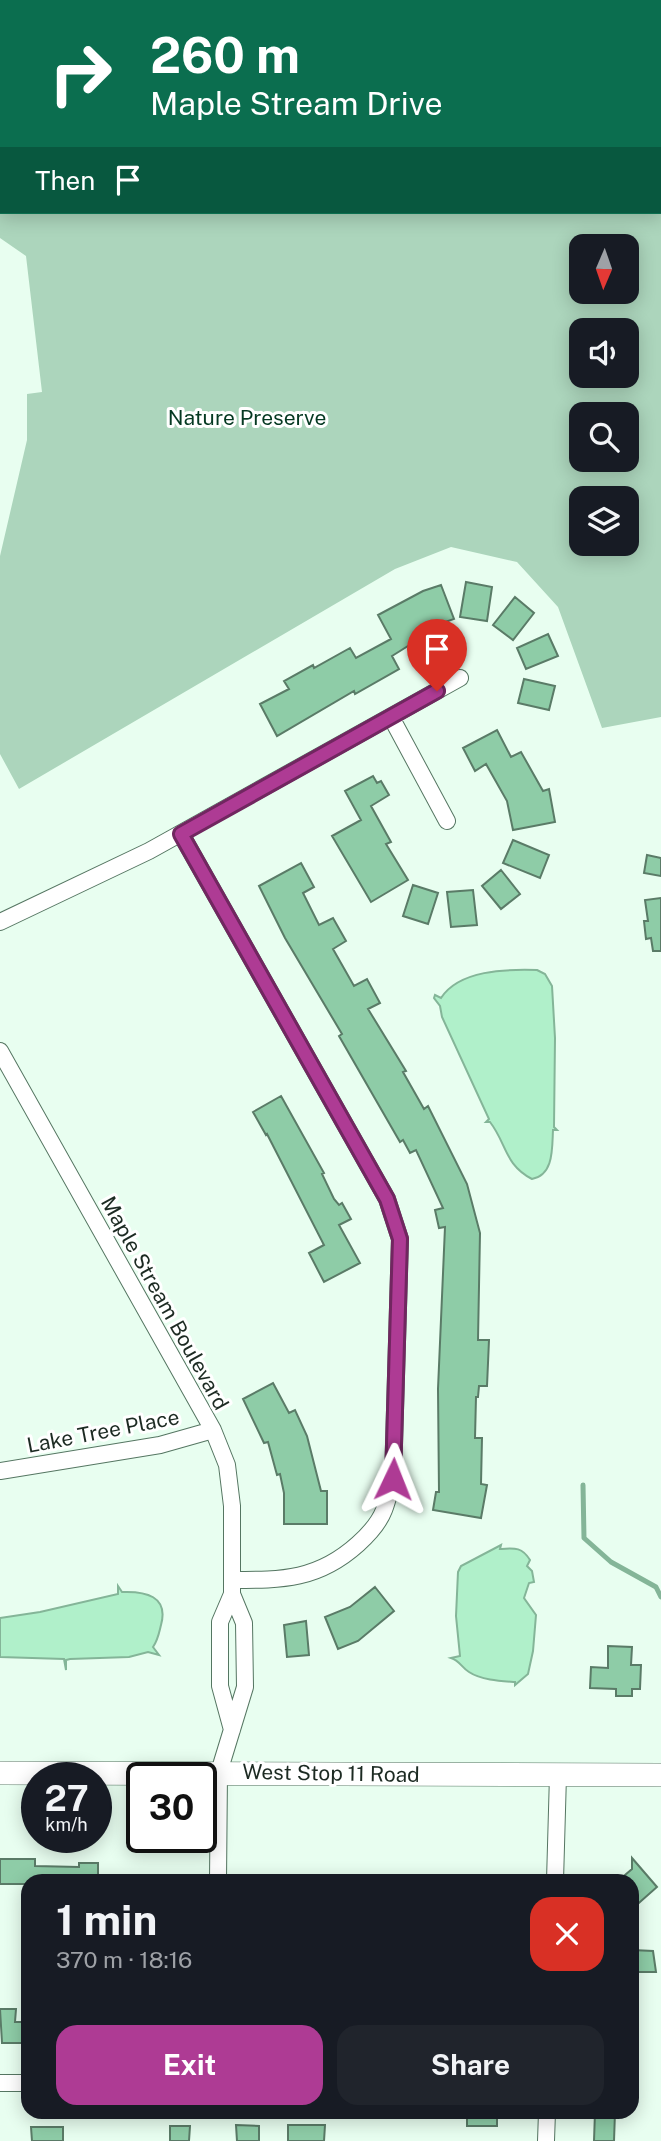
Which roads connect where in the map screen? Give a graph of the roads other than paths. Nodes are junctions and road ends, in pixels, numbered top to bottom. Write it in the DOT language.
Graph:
graph roads {
  1 [pos="460,678"];
  2 [pos="391,717"];
  3 [pos="447,821"];
  4 [pos="181,834"];
  5 [pos="0,922"];
  6 [pos="0,1051"];
  7 [pos="212,1430"];
  8 [pos="0,1471"];
  9 [pos="232,1587"];
  10 [pos="232,1732"];
  11 [pos="219,1772"];
  12 [pos="0,1773"];
  13 [pos="558,1775"];
  14 [pos="661,1775"];
  15 [pos="218,1874"];
  16 [pos="555,1874"];
  17 [pos="0,2082"];
  18 [pos="21,2083"];
  19 [pos="547,2119"];
  20 [pos="546,2141"];
  1 -- 2 [label="street"];
  2 -- 3 [label="street"];
  2 -- 4 [label="street"];
  4 -- 5 [label="street"];
  4 -- 9 [label="street"];
  6 -- 7 [label="street, Maple Stream Boulevard"];
  7 -- 8 [label="street, Lake Tree Place"];
  7 -- 9 [label="street, Maple Stream Boulevard"];
  9 -- 10 [label="street, Maple Stream Boulevard"];
  9 -- 10 [label="street, Maple Stream Boulevard"];
  10 -- 11 [label="street, Maple Stream Boulevard"];
  11 -- 12 [label="main road, West Stop 11 Road"];
  11 -- 13 [label="main road, West Stop 11 Road"];
  11 -- 15 [label="street, Maple Stream Boulevard"];
  13 -- 14 [label="main road, West Stop 11 Road"];
  13 -- 16 [label="street"];
  17 -- 18 [label="street"];
  19 -- 20 [label="street"];
}
